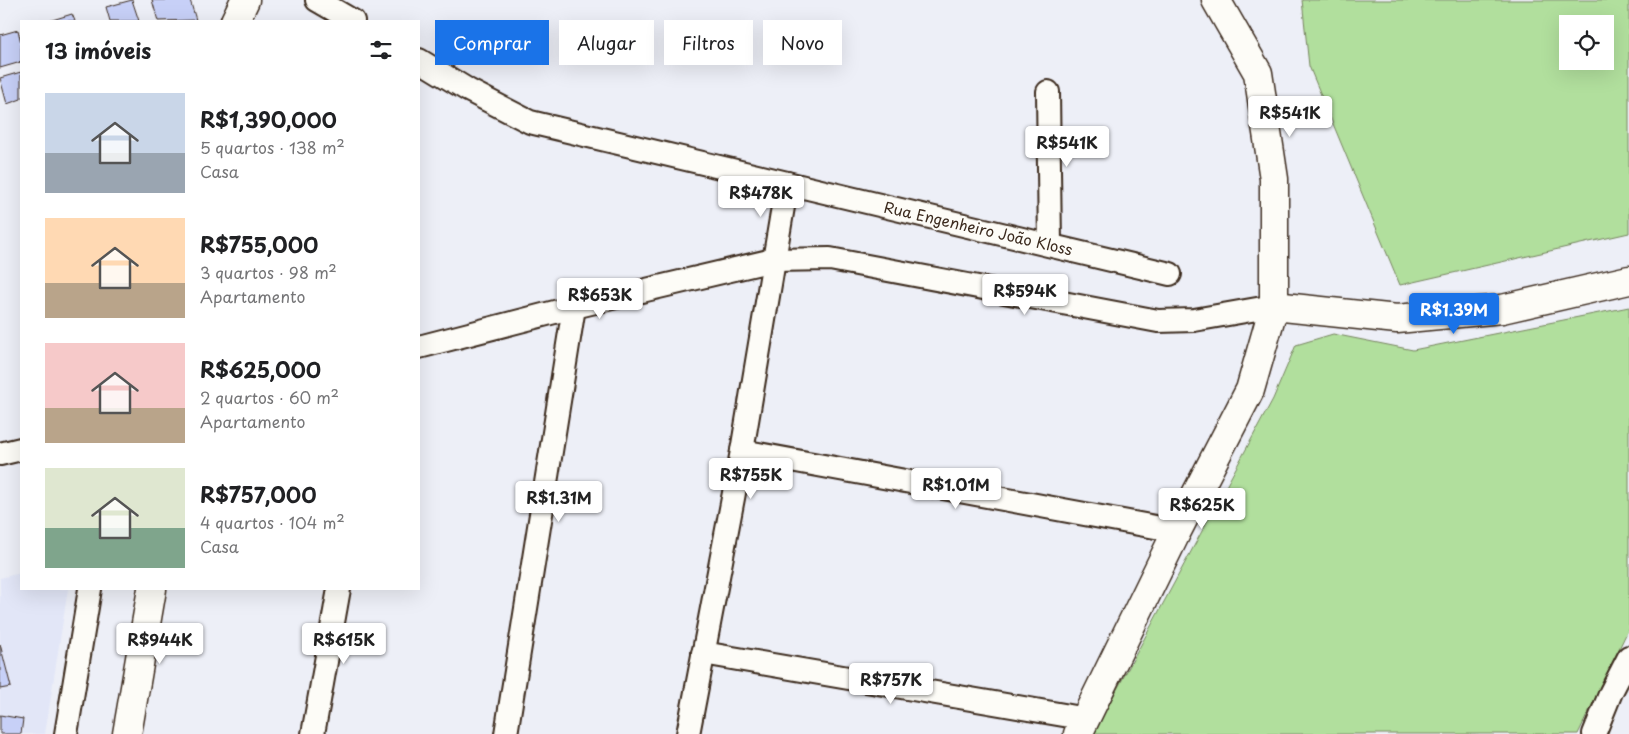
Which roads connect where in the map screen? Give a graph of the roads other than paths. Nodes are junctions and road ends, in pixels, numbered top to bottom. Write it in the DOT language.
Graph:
graph roads {
  1 [pos="245,0"];
  2 [pos="317,0"];
  3 [pos="1216,0"];
  4 [pos="235,20"];
  5 [pos="351,20"];
  6 [pos="420,61"];
  7 [pos="1048,92"];
  8 [pos="787,183"];
  9 [pos="1050,246"];
  10 [pos="773,260"];
  11 [pos="1170,274"];
  12 [pos="1629,280"];
  13 [pos="1274,306"];
  14 [pos="574,307"];
  15 [pos="420,347"];
  16 [pos="20,449"];
  17 [pos="742,451"];
  18 [pos="0,454"];
  19 [pos="1177,531"];
  20 [pos="90,590"];
  21 [pos="152,590"];
  22 [pos="340,590"];
  23 [pos="703,653"];
  24 [pos="1629,656"];
  25 [pos="1620,695"];
  26 [pos="1082,727"];
  27 [pos="66,734"];
  28 [pos="127,734"];
  29 [pos="313,734"];
  30 [pos="506,734"];
  31 [pos="688,734"];
  32 [pos="1594,734"];
  1 -- 4 [label="street"];
  2 -- 5 [label="street"];
  3 -- 13 [label="street"];
  6 -- 8 [label="street, Rua Engenheiro João Kloss"];
  7 -- 9 [label="street"];
  8 -- 9 [label="street, Rua Engenheiro João Kloss"];
  8 -- 10 [label="street"];
  9 -- 11 [label="street, Rua Engenheiro João Kloss"];
  10 -- 13 [label="street"];
  10 -- 14 [label="street"];
  10 -- 17 [label="street"];
  12 -- 13 [label="street"];
  13 -- 19 [label="street"];
  14 -- 15 [label="street"];
  14 -- 30 [label="street"];
  16 -- 18 [label="street"];
  17 -- 19 [label="street"];
  17 -- 23 [label="street"];
  19 -- 26 [label="street"];
  20 -- 27 [label="street"];
  21 -- 28 [label="street"];
  22 -- 29 [label="street"];
  23 -- 26 [label="street"];
  23 -- 31 [label="street"];
  24 -- 25 [label="street"];
  25 -- 32 [label="street"];
}
